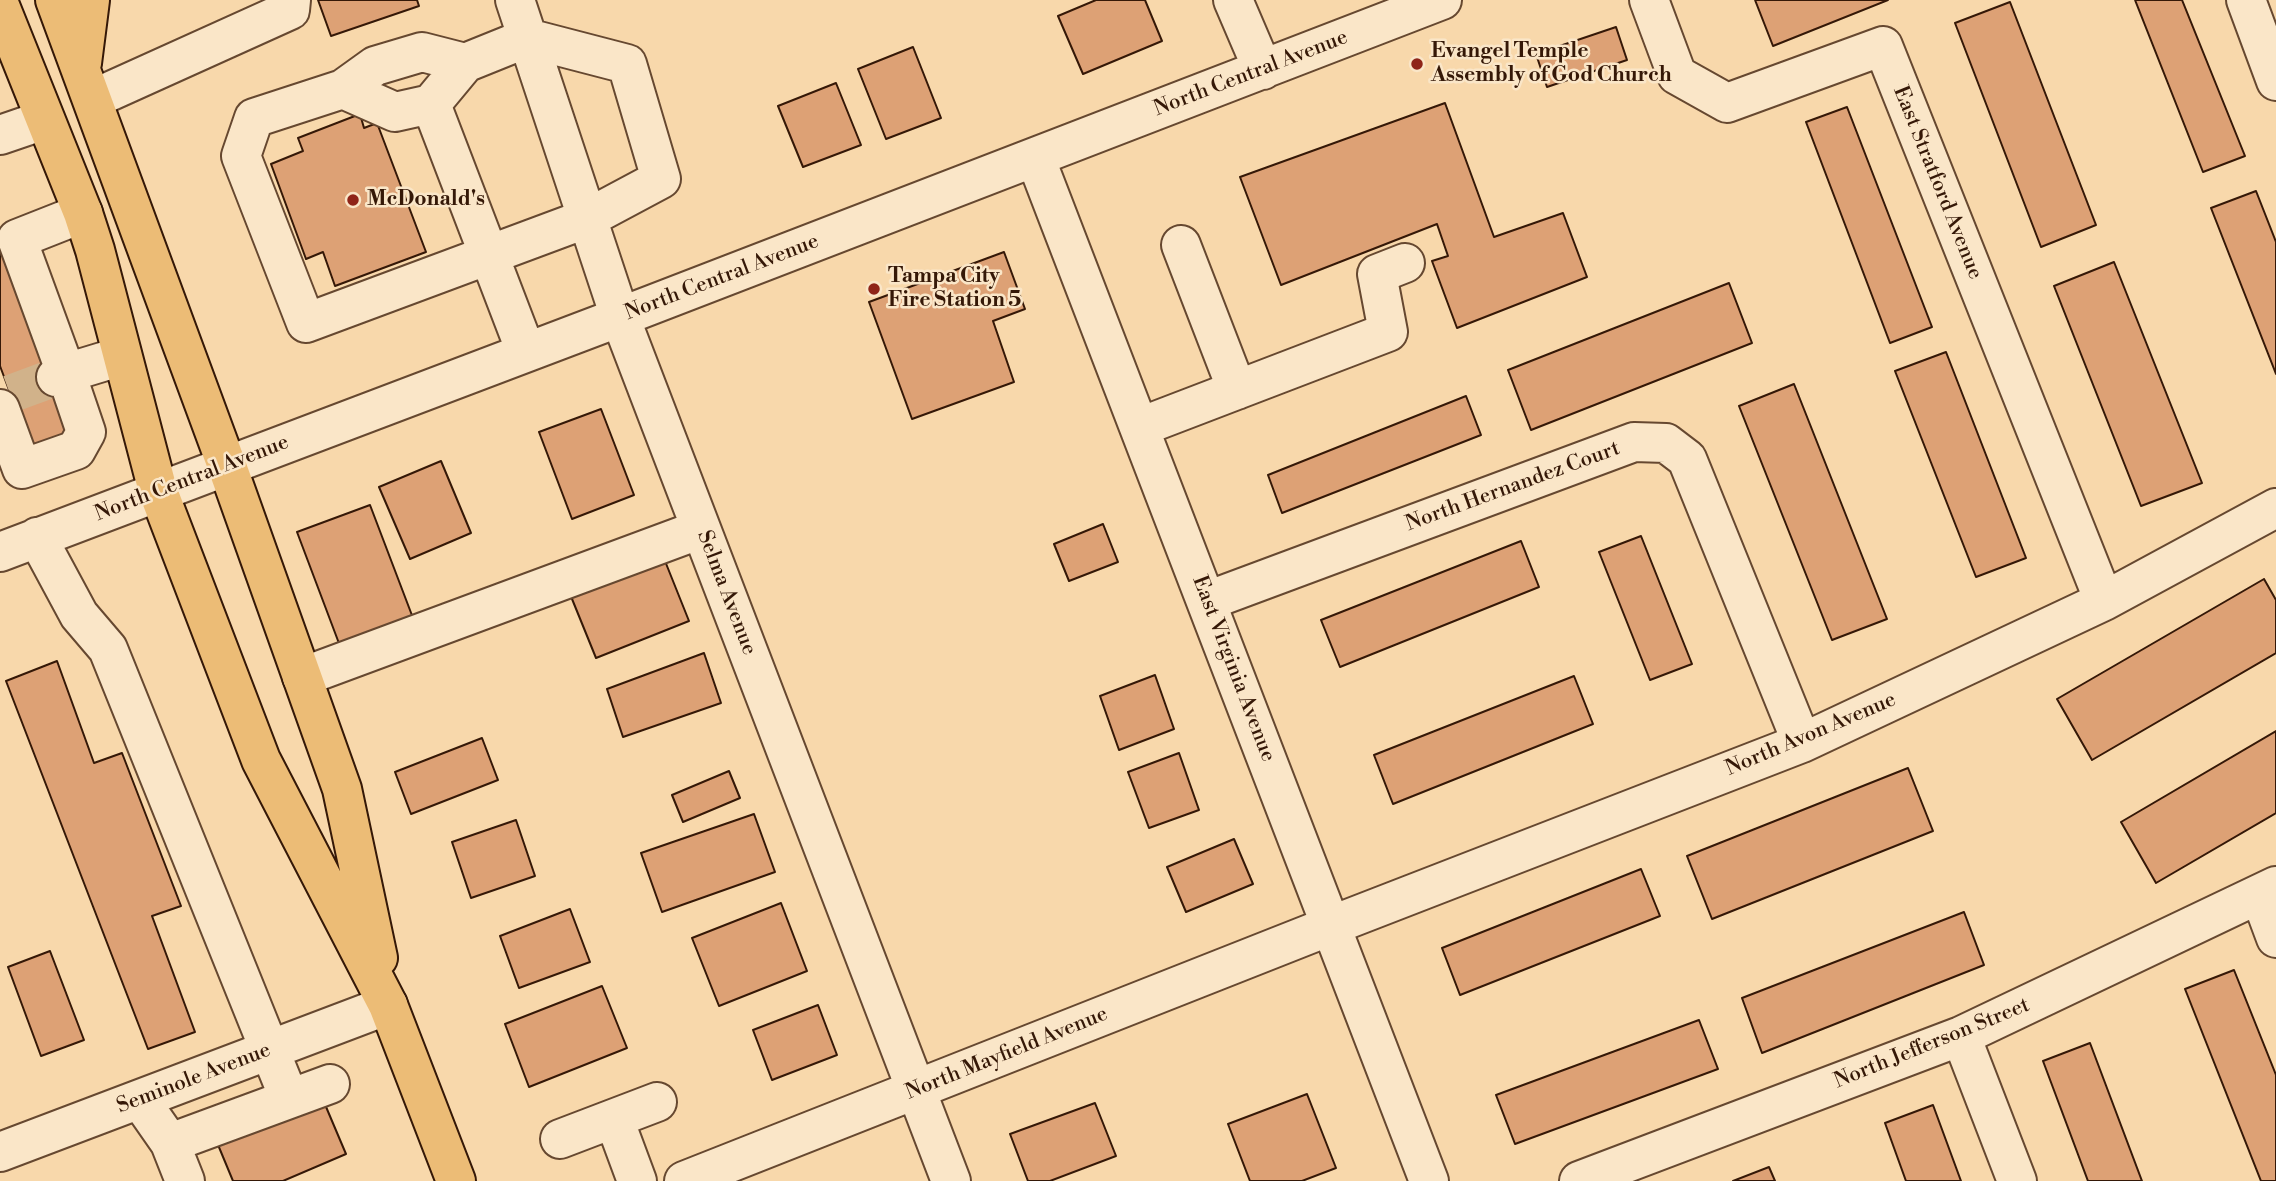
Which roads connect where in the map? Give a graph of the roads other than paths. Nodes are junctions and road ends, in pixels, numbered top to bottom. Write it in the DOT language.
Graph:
graph roads {
  1 [pos="55,0"];
  2 [pos="90,0"];
  3 [pos="291,0"];
  4 [pos="515,0"];
  5 [pos="1233,0"];
  6 [pos="1442,0"];
  7 [pos="1649,0"];
  8 [pos="2246,0"];
  9 [pos="0,6"];
  10 [pos="527,38"];
  11 [pos="465,63"];
  12 [pos="1263,70"];
  13 [pos="2276,81"];
  14 [pos="87,85"];
  15 [pos="343,89"];
  16 [pos="431,104"];
  17 [pos="44,120"];
  18 [pos="0,135"];
  19 [pos="1035,157"];
  20 [pos="83,213"];
  21 [pos="588,218"];
  22 [pos="8,243"];
  23 [pos="1181,245"];
  24 [pos="489,255"];
  25 [pos="1405,263"];
  26 [pos="620,317"];
  27 [pos="526,352"];
  28 [pos="122,356"];
  29 [pos="61,375"];
  30 [pos="1237,390"];
  31 [pos="3,400"];
  32 [pos="1140,427"];
  33 [pos="227,466"];
  34 [pos="158,491"];
  35 [pos="2276,508"];
  36 [pos="701,529"];
  37 [pos="37,537"];
  38 [pos="0,551"];
  39 [pos="1208,601"];
  40 [pos="2104,601"];
  41 [pos="302,677"];
  42 [pos="1802,744"];
  43 [pos="2268,891"];
  44 [pos="1330,926"];
  45 [pos="2276,938"];
  46 [pos="388,1005"];
  47 [pos="1961,1037"];
  48 [pos="269,1051"];
  49 [pos="330,1084"];
  50 [pos="916,1089"];
  51 [pos="289,1098"];
  52 [pos="140,1100"];
  53 [pos="657,1102"];
  54 [pos="614,1119"];
  55 [pos="560,1139"];
  56 [pos="170,1143"];
  57 [pos="0,1152"];
  58 [pos="1643,1170"];
  59 [pos="185,1181"];
  60 [pos="456,1181"];
  61 [pos="637,1181"];
  62 [pos="684,1181"];
  63 [pos="951,1181"];
  64 [pos="1429,1181"];
  65 [pos="1579,1181"];
  66 [pos="2017,1181"];
  1 -- 14 [label="main road"];
  2 -- 14 [label="main road"];
  3 -- 14 [label="street"];
  4 -- 10 [label="street, Selma Avenue"];
  5 -- 12 [label="street"];
  6 -- 12 [label="street, North Central Avenue"];
  7 -- 40 [label="street, East Stratford Avenue"];
  8 -- 13 [label="street"];
  9 -- 17 [label="main road"];
  10 -- 11 [label="street"];
  10 -- 21 [label="street, Selma Avenue"];
  10 -- 21 [label="street"];
  11 -- 15 [label="street"];
  11 -- 16 [label="street"];
  12 -- 19 [label="street, North Central Avenue"];
  14 -- 33 [label="main road"];
  15 -- 16 [label="street"];
  15 -- 24 [label="street"];
  16 -- 24 [label="street"];
  17 -- 18 [label="street"];
  17 -- 20 [label="main road"];
  19 -- 26 [label="street, North Central Avenue"];
  19 -- 32 [label="street, East Virginia Avenue"];
  20 -- 22 [label="street"];
  20 -- 28 [label="main road"];
  21 -- 24 [label="street"];
  21 -- 26 [label="street, Selma Avenue"];
  22 -- 29 [label="street"];
  23 -- 30 [label="street"];
  24 -- 27 [label="street"];
  25 -- 30 [label="street"];
  26 -- 27 [label="street, North Central Avenue"];
  26 -- 36 [label="street, Selma Avenue"];
  27 -- 33 [label="street, North Central Avenue"];
  28 -- 29 [label="street"];
  28 -- 34 [label="main road"];
  29 -- 31 [label="street"];
  30 -- 32 [label="street"];
  32 -- 39 [label="street, East Virginia Avenue"];
  33 -- 34 [label="street, North Central Avenue"];
  33 -- 41 [label="main road"];
  34 -- 37 [label="street, North Central Avenue"];
  34 -- 46 [label="main road"];
  35 -- 40 [label="street, North Avon Avenue"];
  36 -- 41 [label="street"];
  36 -- 50 [label="street, Selma Avenue"];
  37 -- 38 [label="street, North Central Avenue"];
  37 -- 48 [label="street"];
  39 -- 42 [label="street, North Hernandez Court"];
  39 -- 44 [label="street, East Virginia Avenue"];
  40 -- 42 [label="street, North Avon Avenue"];
  41 -- 46 [label="main road"];
  42 -- 44 [label="street, North Avon Avenue"];
  43 -- 45 [label="street"];
  43 -- 47 [label="street, North Jefferson Street"];
  44 -- 50 [label="street, North Mayfield Avenue"];
  44 -- 64 [label="street, East Virginia Avenue"];
  46 -- 48 [label="street, Seminole Avenue"];
  46 -- 60 [label="main road"];
  47 -- 58 [label="street, North Jefferson Street"];
  47 -- 66 [label="street"];
  48 -- 51 [label="street"];
  48 -- 52 [label="street, Seminole Avenue"];
  49 -- 51 [label="street"];
  50 -- 62 [label="street, North Mayfield Avenue"];
  50 -- 63 [label="street, Selma Avenue"];
  51 -- 56 [label="street"];
  52 -- 56 [label="street"];
  52 -- 57 [label="street, Seminole Avenue"];
  53 -- 54 [label="street"];
  54 -- 55 [label="street"];
  54 -- 61 [label="street"];
  56 -- 59 [label="street"];
  58 -- 65 [label="street, North Jefferson Street"];
}
